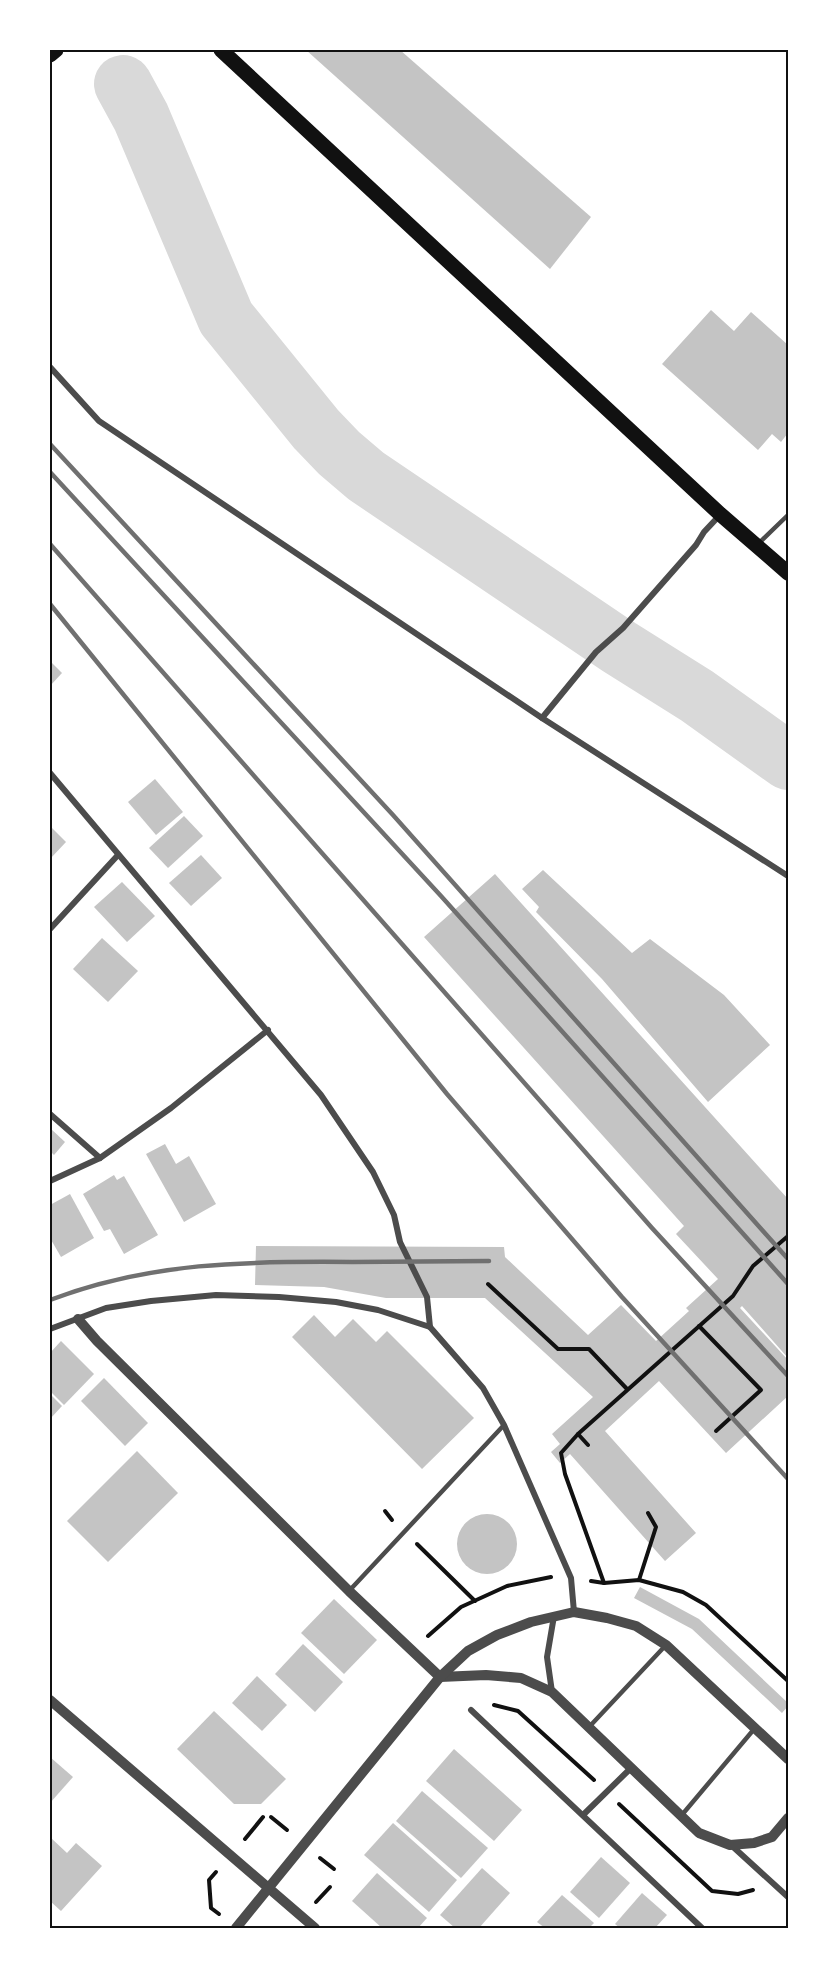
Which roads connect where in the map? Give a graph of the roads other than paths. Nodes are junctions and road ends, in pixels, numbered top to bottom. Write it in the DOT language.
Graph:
graph roads {
  1 [pos="56,50"];
  2 [pos="221,50"];
  3 [pos="50,55"];
  4 [pos="50,367"];
  5 [pos="720,514"];
  6 [pos="789,515"];
  7 [pos="757,545"];
  8 [pos="789,573"];
  9 [pos="542,718"];
  10 [pos="50,773"];
  11 [pos="118,855"];
  12 [pos="789,876"];
  13 [pos="50,929"];
  14 [pos="268,1030"];
  15 [pos="50,1114"];
  16 [pos="100,1158"];
  17 [pos="50,1181"];
  18 [pos="78,1319"];
  19 [pos="430,1327"];
  20 [pos="50,1329"];
  21 [pos="504,1425"];
  22 [pos="349,1591"];
  23 [pos="574,1612"];
  24 [pos="554,1616"];
  25 [pos="666,1645"];
  26 [pos="441,1677"];
  27 [pos="552,1692"];
  28 [pos="50,1700"];
  29 [pos="471,1710"];
  30 [pos="589,1727"];
  31 [pos="755,1728"];
  32 [pos="788,1758"];
  33 [pos="631,1768"];
  34 [pos="583,1815"];
  35 [pos="681,1816"];
  36 [pos="789,1818"];
  37 [pos="730,1845"];
  38 [pos="268,1888"];
  39 [pos="789,1897"];
  40 [pos="236,1929"];
  41 [pos="315,1929"];
  42 [pos="702,1929"];
  1 -- 3 [label="main road"];
  2 -- 5 [label="main road"];
  4 -- 9 [label="street"];
  5 -- 7 [label="main road"];
  5 -- 9 [label="street"];
  6 -- 7 [label="lane"];
  7 -- 8 [label="main road"];
  9 -- 12 [label="street"];
  10 -- 11 [label="street"];
  11 -- 13 [label="street"];
  11 -- 14 [label="street"];
  14 -- 16 [label="street"];
  14 -- 19 [label="street"];
  15 -- 16 [label="street"];
  16 -- 17 [label="street"];
  18 -- 19 [label="street"];
  18 -- 20 [label="street"];
  18 -- 22 [label="street"];
  19 -- 21 [label="street"];
  21 -- 22 [label="lane"];
  21 -- 23 [label="street"];
  22 -- 26 [label="street"];
  23 -- 24 [label="street"];
  23 -- 25 [label="street"];
  24 -- 26 [label="street"];
  24 -- 27 [label="street"];
  25 -- 30 [label="lane"];
  25 -- 31 [label="street"];
  26 -- 27 [label="street"];
  26 -- 38 [label="street"];
  27 -- 30 [label="street"];
  28 -- 38 [label="street"];
  29 -- 34 [label="street"];
  30 -- 33 [label="street"];
  31 -- 32 [label="street"];
  31 -- 35 [label="lane"];
  33 -- 34 [label="street"];
  33 -- 35 [label="street"];
  34 -- 42 [label="street"];
  35 -- 37 [label="street"];
  36 -- 37 [label="street"];
  37 -- 39 [label="street"];
  38 -- 40 [label="street"];
  38 -- 41 [label="street"];
}
